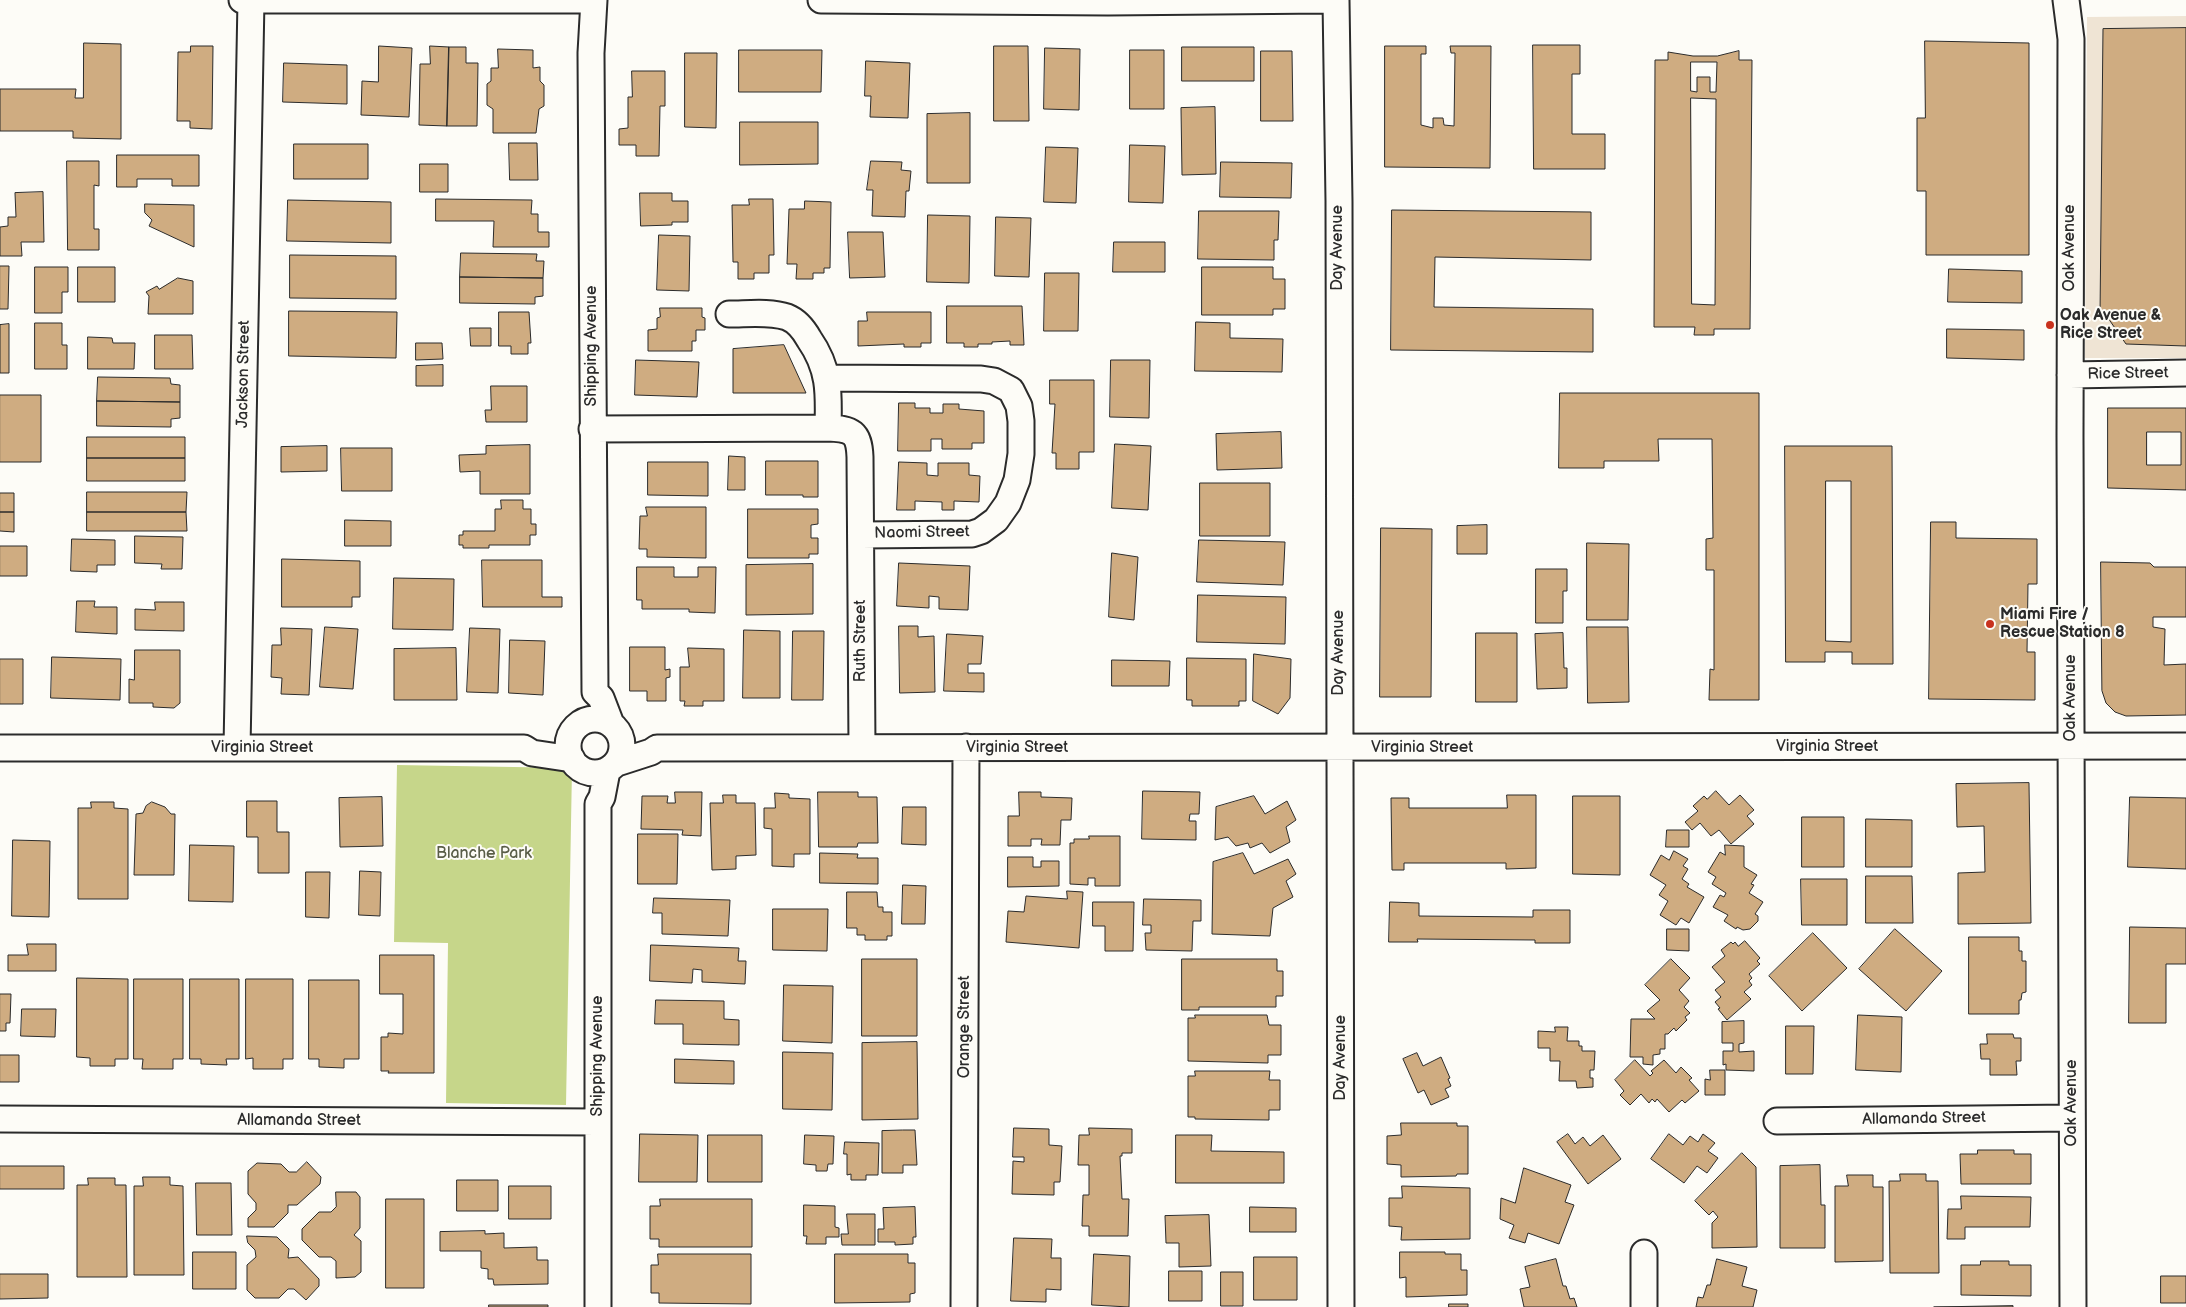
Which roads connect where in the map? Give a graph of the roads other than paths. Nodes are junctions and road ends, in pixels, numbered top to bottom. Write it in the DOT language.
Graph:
graph roads {
  1 [pos="242,0"];
  2 [pos="251,0"];
  3 [pos="593,0"];
  4 [pos="821,0"];
  5 [pos="1326,0"];
  6 [pos="1336,0"];
  7 [pos="2066,0"];
  8 [pos="729,314"];
  9 [pos="2186,373"];
  10 [pos="2070,375"];
  11 [pos="827,378"];
  12 [pos="828,428"];
  13 [pos="592,429"];
  14 [pos="861,535"];
  15 [pos="595,692"];
  16 [pos="577,728"];
  17 [pos="614,728"];
  18 [pos="2072,746"];
  19 [pos="2186,746"];
  20 [pos="862,747"];
  21 [pos="966,747"];
  22 [pos="1339,747"];
  23 [pos="0,748"];
  24 [pos="236,748"];
  25 [pos="524,748"];
  26 [pos="657,748"];
  27 [pos="576,764"];
  28 [pos="612,767"];
  29 [pos="598,804"];
  30 [pos="2072,1118"];
  31 [pos="0,1119"];
  32 [pos="1777,1121"];
  33 [pos="598,1122"];
  34 [pos="1644,1254"];
  35 [pos="598,1307"];
  36 [pos="964,1307"];
  37 [pos="1341,1307"];
  38 [pos="1644,1307"];
  39 [pos="2073,1307"];
  1 -- 2 [label="street"];
  2 -- 3 [label="street"];
  2 -- 24 [label="street, Jackson Street"];
  3 -- 13 [label="street, Shipping Avenue"];
  4 -- 5 [label="street"];
  6 -- 22 [label="street, Day Avenue"];
  7 -- 10 [label="street, Oak Avenue"];
  8 -- 11 [label="street"];
  9 -- 10 [label="street, Rice Street"];
  10 -- 18 [label="street, Oak Avenue"];
  11 -- 12 [label="street"];
  11 -- 14 [label="street, Naomi Street"];
  12 -- 13 [label="street, Naomi Street"];
  12 -- 14 [label="street, Naomi Street"];
  13 -- 15 [label="street, Shipping Avenue"];
  14 -- 20 [label="street, Ruth Street"];
  15 -- 16 [label="street"];
  15 -- 17 [label="street, Shipping Avenue"];
  16 -- 17 [label="street"];
  16 -- 25 [label="street, Virginia Street"];
  16 -- 27 [label="street"];
  17 -- 26 [label="street, Virginia Street"];
  17 -- 28 [label="street"];
  18 -- 19 [label="street, Virginia Street"];
  18 -- 22 [label="street, Virginia Street"];
  18 -- 30 [label="street, Oak Avenue"];
  20 -- 21 [label="street, Virginia Street"];
  20 -- 26 [label="street, Virginia Street"];
  21 -- 22 [label="street, Virginia Street"];
  21 -- 36 [label="street, Orange Street"];
  22 -- 37 [label="street, Day Avenue"];
  23 -- 24 [label="street, Virginia Street"];
  24 -- 25 [label="street, Virginia Street"];
  25 -- 27 [label="street, Virginia Street"];
  26 -- 28 [label="street, Virginia Street"];
  27 -- 28 [label="street"];
  27 -- 29 [label="street"];
  28 -- 29 [label="street, Shipping Avenue"];
  29 -- 33 [label="street, Shipping Avenue"];
  30 -- 32 [label="street, Allamanda Street"];
  30 -- 39 [label="street, Oak Avenue"];
  31 -- 33 [label="street, Allamanda Street"];
  33 -- 35 [label="street, Shipping Avenue"];
  34 -- 38 [label="street"];
}
